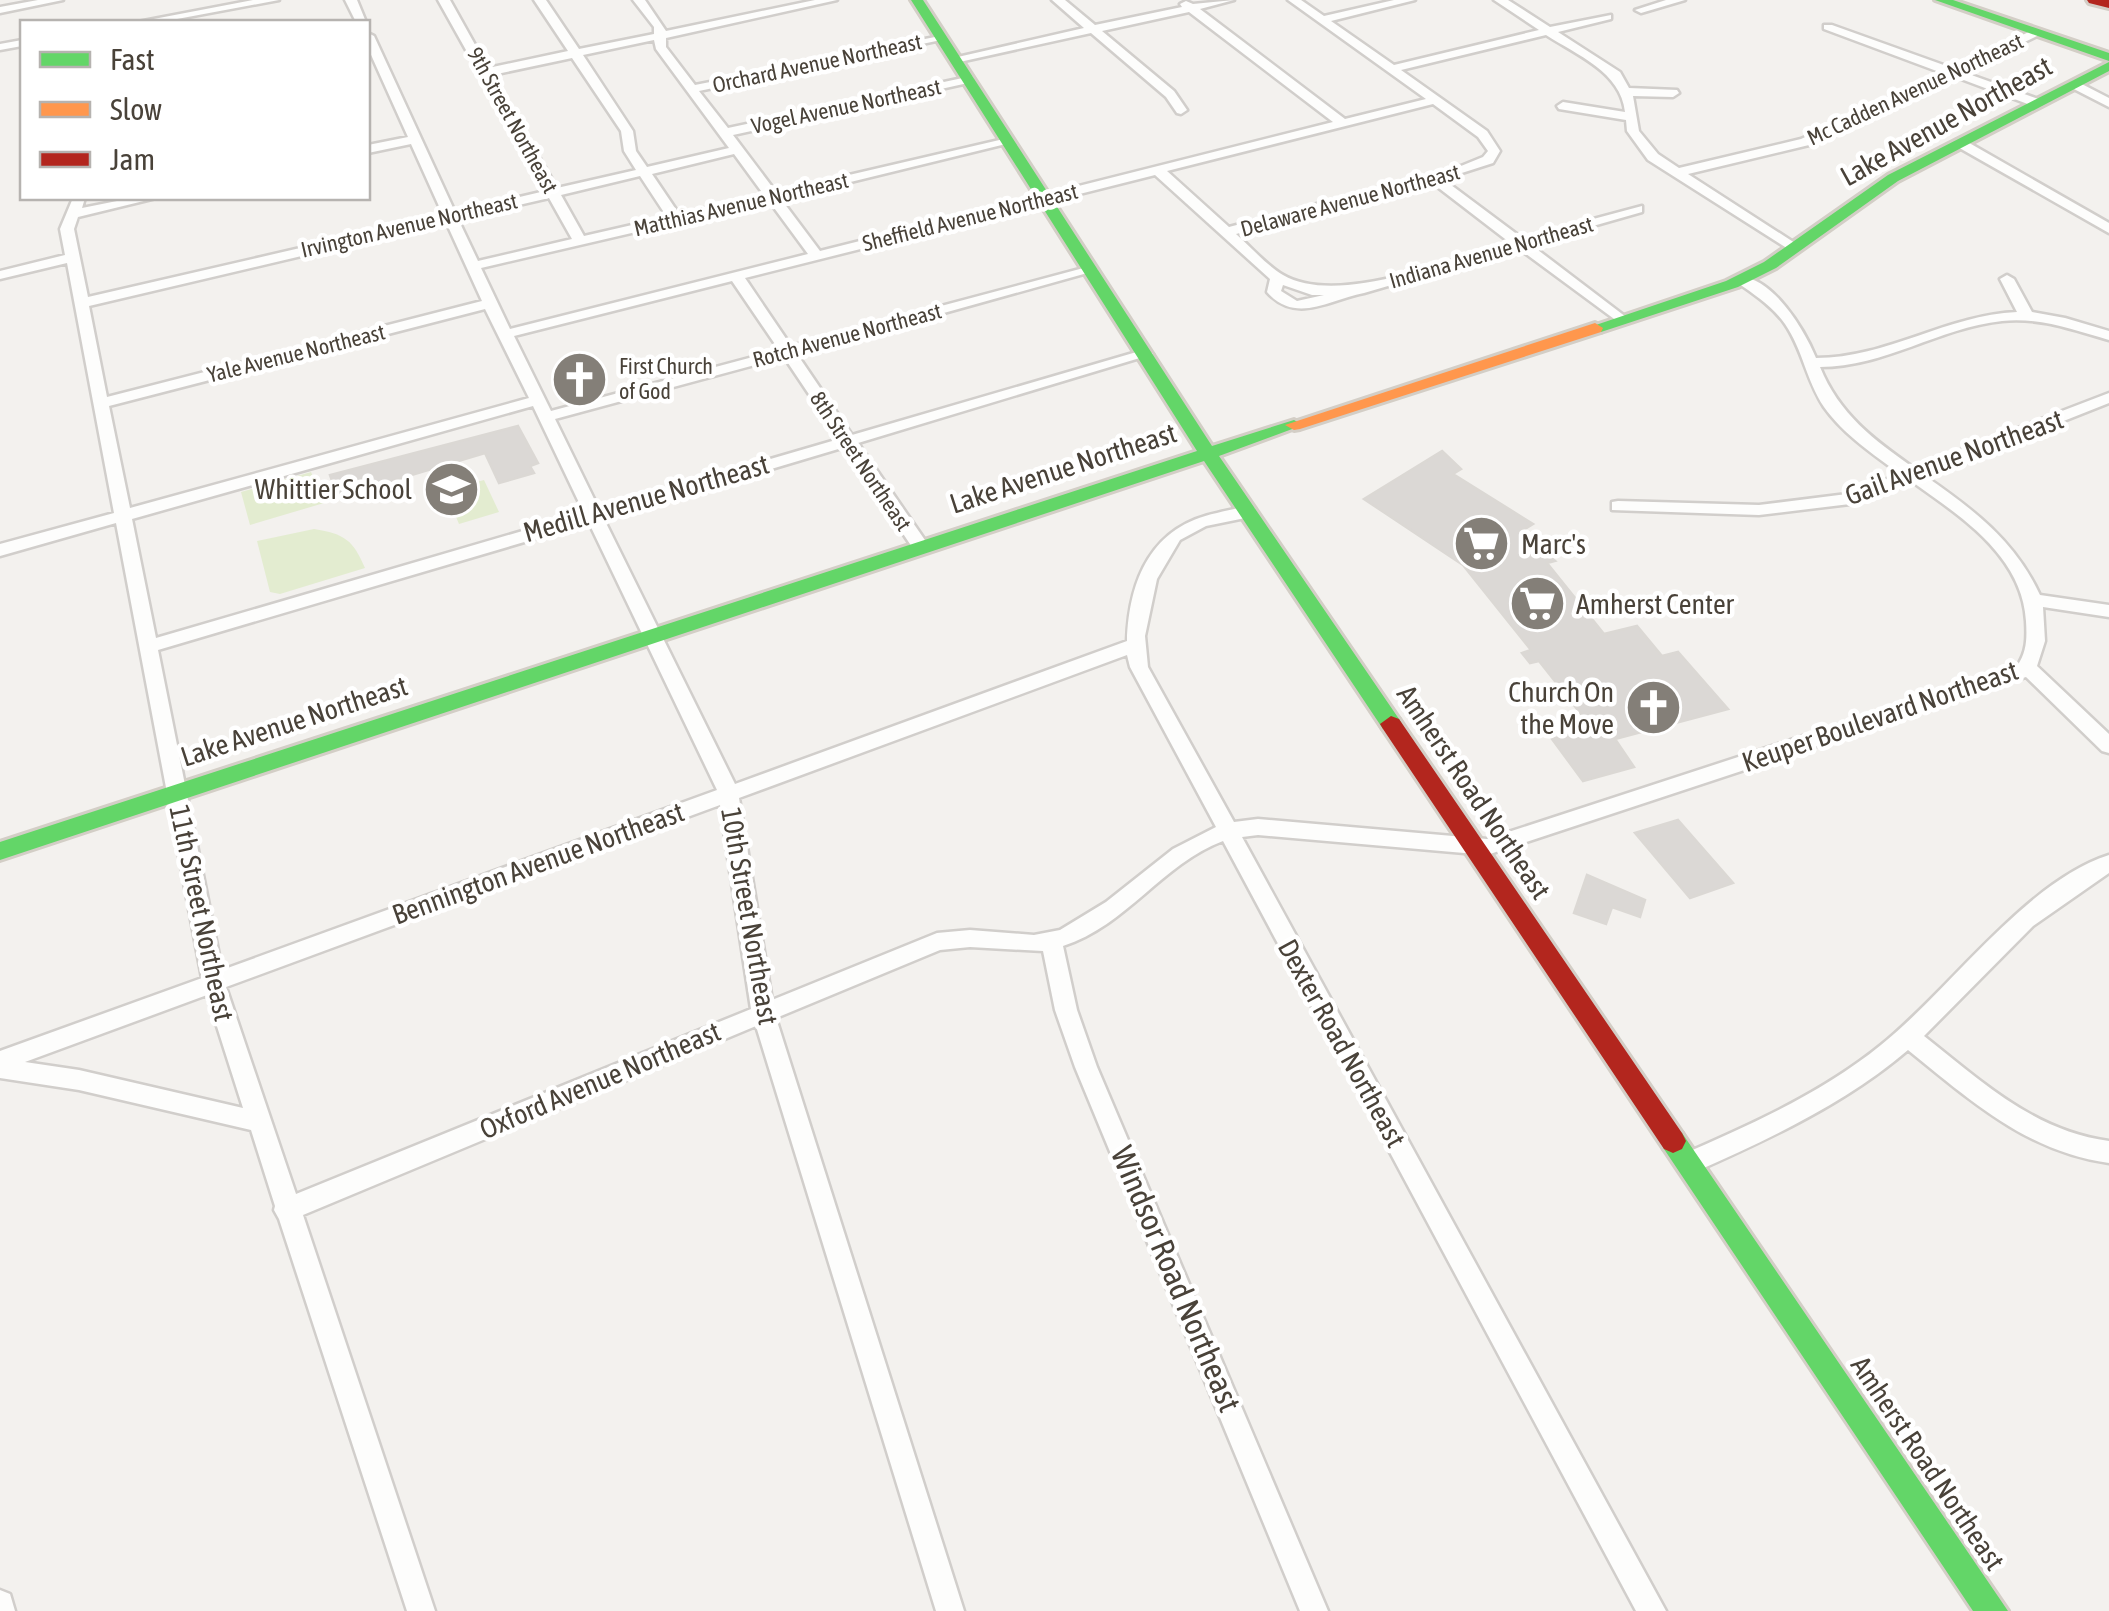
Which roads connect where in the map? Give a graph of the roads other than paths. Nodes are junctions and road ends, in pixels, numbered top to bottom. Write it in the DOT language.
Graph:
graph roads {
  1 [pos="272,0"];
  2 [pos="444,0"];
  3 [pos="540,0"];
  4 [pos="639,0"];
  5 [pos="831,0"];
  6 [pos="919,0"];
  7 [pos="1058,0"];
  8 [pos="1228,0"];
  9 [pos="1294,0"];
  10 [pos="1409,0"];
  11 [pos="1500,0"];
  12 [pos="1680,0"];
  13 [pos="1941,0"];
  14 [pos="2093,0"];
  15 [pos="250,2"];
  16 [pos="49,3"];
  17 [pos="1185,4"];
  18 [pos="2109,4"];
  19 [pos="0,10"];
  20 [pos="1641,10"];
  21 [pos="256,17"];
  22 [pos="1607,18"];
  23 [pos="161,20"];
  24 [pos="1322,20"];
  25 [pos="1828,27"];
  26 [pos="1093,29"];
  27 [pos="1550,31"];
  28 [pos="2037,32"];
  29 [pos="659,36"];
  30 [pos="942,38"];
  31 [pos="370,40"];
  32 [pos="576,54"];
  33 [pos="2109,57"];
  34 [pos="955,59"];
  35 [pos="2109,66"];
  36 [pos="1392,69"];
  37 [pos="487,72"];
  38 [pos="1952,72"];
  39 [pos="968,79"];
  40 [pos="2074,84"];
  41 [pos="692,90"];
  42 [pos="1627,92"];
  43 [pos="1673,92"];
  44 [pos="1436,100"];
  45 [pos="2037,103"];
  46 [pos="2109,103"];
  47 [pos="1563,106"];
  48 [pos="1181,110"];
  49 [pos="1631,117"];
  50 [pos="1342,124"];
  51 [pos="724,133"];
  52 [pos="414,139"];
  53 [pos="1008,142"];
  54 [pos="1960,143"];
  55 [pos="370,150"];
  56 [pos="737,150"];
  57 [pos="1157,169"];
  58 [pos="644,171"];
  59 [pos="1676,174"];
  60 [pos="1434,178"];
  61 [pos="553,191"];
  62 [pos="772,196"];
  63 [pos="1044,198"];
  64 [pos="131,200"];
  65 [pos="76,206"];
  66 [pos="1637,209"];
  67 [pos="450,215"];
  68 [pos="675,219"];
  69 [pos="2109,230"];
  70 [pos="1226,232"];
  71 [pos="580,241"];
  72 [pos="1521,243"];
  73 [pos="1793,248"];
  74 [pos="817,256"];
  75 [pos="72,258"];
  76 [pos="473,266"];
  77 [pos="1091,270"];
  78 [pos="0,275"];
  79 [pos="736,276"];
  80 [pos="1278,278"];
  81 [pos="2006,279"];
  82 [pos="1743,280"];
  83 [pos="1344,292"];
  84 [pos="82,303"];
  85 [pos="490,303"];
  86 [pos="2027,316"];
  87 [pos="1621,320"];
  88 [pos="506,334"];
  89 [pos="2109,336"];
  90 [pos="787,351"];
  91 [pos="1145,354"];
  92 [pos="1808,362"];
  93 [pos="2109,398"];
  94 [pos="101,403"];
  95 [pos="542,408"];
  96 [pos="847,440"];
  97 [pos="1208,452"];
  98 [pos="1914,478"];
  99 [pos="1618,506"];
  100 [pos="1248,512"];
  101 [pos="594,514"];
  102 [pos="122,516"];
  103 [pos="920,546"];
  104 [pos="0,550"];
  105 [pos="2035,600"];
  106 [pos="2109,610"];
  107 [pos="651,634"];
  108 [pos="1133,646"];
  109 [pos="148,647"];
  110 [pos="2028,668"];
  111 [pos="2109,746"];
  112 [pos="176,792"];
  113 [pos="729,793"];
  114 [pos="1224,831"];
  115 [pos="1475,848"];
  116 [pos="0,851"];
  117 [pos="2109,863"];
  118 [pos="1052,942"];
  119 [pos="214,983"];
  120 [pos="763,1012"];
  121 [pos="1907,1036"];
  122 [pos="0,1064"];
  123 [pos="256,1122"];
  124 [pos="2109,1152"];
  125 [pos="1688,1163"];
  126 [pos="286,1210"];
  127 [pos="422,1611"];
  128 [pos="950,1611"];
  129 [pos="1314,1611"];
  130 [pos="1652,1611"];
  131 [pos="1992,1611"];
  1 -- 15 [label="street"];
  2 -- 37 [label="street, 9th Street Northeast"];
  3 -- 32 [label="street"];
  4 -- 29 [label="street"];
  5 -- 29 [label="street"];
  6 -- 30 [label="main road, Amherst Road Northeast"];
  7 -- 26 [label="street"];
  8 -- 17 [label="street"];
  9 -- 24 [label="street"];
  10 -- 24 [label="street"];
  11 -- 27 [label="street"];
  12 -- 20 [label="street"];
  13 -- 28 [label="main road"];
  14 -- 18 [label="main road"];
  15 -- 21 [label="street"];
  15 -- 23 [label="street"];
  16 -- 19 [label="street"];
  17 -- 26 [label="street"];
  17 -- 50 [label="street"];
  22 -- 27 [label="street"];
  24 -- 36 [label="street"];
  25 -- 38 [label="street"];
  26 -- 34 [label="street"];
  26 -- 48 [label="street"];
  27 -- 36 [label="street"];
  27 -- 42 [label="street"];
  28 -- 33 [label="main road"];
  28 -- 38 [label="street, Mc Cadden Avenue Northeast"];
  29 -- 32 [label="street"];
  29 -- 41 [label="street"];
  30 -- 34 [label="main road, Amherst Road Northeast"];
  30 -- 41 [label="street, Orchard Avenue Northeast"];
  31 -- 52 [label="street, 10th Street Northeast"];
  32 -- 37 [label="street"];
  32 -- 58 [label="street"];
  34 -- 39 [label="main road, Amherst Road Northeast"];
  35 -- 40 [label="main road, Lake Avenue Northeast"];
  36 -- 44 [label="street"];
  37 -- 61 [label="street, 9th Street Northeast"];
  38 -- 45 [label="street"];
  38 -- 59 [label="street, Mc Cadden Avenue Northeast"];
  39 -- 51 [label="street, Vogel Avenue Northeast"];
  39 -- 53 [label="main road, Amherst Road Northeast"];
  40 -- 45 [label="main road, Lake Avenue Northeast"];
  40 -- 46 [label="street"];
  41 -- 51 [label="street"];
  42 -- 43 [label="street"];
  42 -- 49 [label="street"];
  44 -- 50 [label="street, Sheffield Avenue Northeast"];
  44 -- 60 [label="street, Delaware Avenue Northeast"];
  45 -- 54 [label="main road, Lake Avenue Northeast"];
  47 -- 49 [label="street"];
  49 -- 59 [label="street"];
  50 -- 57 [label="street, Sheffield Avenue Northeast"];
  51 -- 56 [label="street"];
  52 -- 55 [label="street"];
  52 -- 67 [label="street, 10th Street Northeast"];
  53 -- 62 [label="street, Matthias Avenue Northeast"];
  53 -- 63 [label="main road, Amherst Road Northeast"];
  54 -- 69 [label="street"];
  54 -- 73 [label="main road, Lake Avenue Northeast"];
  56 -- 58 [label="street, Irvington Avenue Northeast"];
  56 -- 62 [label="street"];
  57 -- 63 [label="street, Sheffield Avenue Northeast"];
  57 -- 70 [label="street"];
  58 -- 61 [label="street, Irvington Avenue Northeast"];
  58 -- 68 [label="street"];
  59 -- 73 [label="street"];
  60 -- 70 [label="street, Delaware Avenue Northeast"];
  60 -- 72 [label="street"];
  61 -- 67 [label="street, Irvington Avenue Northeast"];
  61 -- 71 [label="street, 9th Street Northeast"];
  62 -- 68 [label="street, Matthias Avenue Northeast"];
  62 -- 74 [label="street"];
  63 -- 74 [label="street, Sheffield Avenue Northeast"];
  63 -- 77 [label="main road, Amherst Road Northeast"];
  64 -- 65 [label="street"];
  65 -- 75 [label="street, 11th Street Northeast"];
  66 -- 72 [label="street, Indiana Avenue Northeast"];
  67 -- 76 [label="street, 10th Street Northeast"];
  67 -- 84 [label="street, Irvington Avenue Northeast"];
  68 -- 71 [label="street, Matthias Avenue Northeast"];
  70 -- 80 [label="street"];
  71 -- 76 [label="street, Matthias Avenue Northeast"];
  72 -- 83 [label="street, Indiana Avenue Northeast"];
  72 -- 87 [label="street"];
  73 -- 82 [label="main road, Lake Avenue Northeast"];
  74 -- 79 [label="street, Sheffield Avenue Northeast"];
  75 -- 78 [label="street"];
  75 -- 84 [label="street, 11th Street Northeast"];
  76 -- 85 [label="street, 10th Street Northeast"];
  77 -- 90 [label="street, Rotch Avenue Northeast"];
  77 -- 91 [label="main road, Amherst Road Northeast"];
  79 -- 88 [label="street, Sheffield Avenue Northeast"];
  79 -- 90 [label="street, 8th Street Northeast"];
  80 -- 83 [label="street, Indiana Avenue Northeast"];
  80 -- 83 [label="street, Indiana Avenue Northeast"];
  81 -- 86 [label="street"];
  82 -- 87 [label="main road, Lake Avenue Northeast"];
  82 -- 92 [label="street"];
  84 -- 94 [label="street, 11th Street Northeast"];
  85 -- 88 [label="street, 10th Street Northeast"];
  85 -- 94 [label="street, Yale Avenue Northeast"];
  86 -- 89 [label="street"];
  86 -- 92 [label="street"];
  87 -- 97 [label="main road, Lake Avenue Northeast"];
  88 -- 95 [label="street, 10th Street Northeast"];
  90 -- 95 [label="street, Rotch Avenue Northeast"];
  90 -- 96 [label="street, 8th Street Northeast"];
  91 -- 96 [label="street, Medill Avenue Northeast"];
  91 -- 97 [label="main road, Amherst Road Northeast"];
  92 -- 98 [label="street"];
  93 -- 98 [label="street, Gail Avenue Northeast"];
  94 -- 102 [label="street, 11th Street Northeast"];
  95 -- 101 [label="street, 10th Street Northeast"];
  95 -- 102 [label="street, Rotch Avenue Northeast"];
  96 -- 101 [label="street, Medill Avenue Northeast"];
  96 -- 103 [label="street, 8th Street Northeast"];
  97 -- 100 [label="main road, Amherst Road Northeast"];
  97 -- 103 [label="main road, Lake Avenue Northeast"];
  98 -- 99 [label="street, Gail Avenue Northeast"];
  98 -- 105 [label="street"];
  100 -- 108 [label="street"];
  100 -- 115 [label="main road, Amherst Road Northeast"];
  101 -- 107 [label="street, 10th Street Northeast"];
  101 -- 109 [label="street, Medill Avenue Northeast"];
  102 -- 104 [label="street, Rotch Avenue Northeast"];
  102 -- 109 [label="street, 11th Street Northeast"];
  103 -- 107 [label="main road, Lake Avenue Northeast"];
  105 -- 106 [label="street"];
  105 -- 110 [label="street, Keuper Boulevard Northeast"];
  107 -- 112 [label="main road, Lake Avenue Northeast"];
  107 -- 113 [label="street, 10th Street Northeast"];
  108 -- 113 [label="street, Bennington Avenue Northeast"];
  108 -- 114 [label="street, Dexter Road Northeast"];
  109 -- 112 [label="street, 11th Street Northeast"];
  110 -- 111 [label="street"];
  110 -- 115 [label="street, Keuper Boulevard Northeast"];
  112 -- 116 [label="main road, Lake Avenue Northeast"];
  112 -- 119 [label="street, 11th Street Northeast"];
  113 -- 119 [label="street, Bennington Avenue Northeast"];
  113 -- 120 [label="street, 10th Street Northeast"];
  114 -- 115 [label="street, Oxford Avenue Northeast"];
  114 -- 118 [label="street, Oxford Avenue Northeast"];
  114 -- 130 [label="street, Dexter Road Northeast"];
  115 -- 125 [label="main road, Amherst Road Northeast"];
  117 -- 121 [label="street"];
  118 -- 120 [label="street, Oxford Avenue Northeast"];
  118 -- 129 [label="street, Windsor Road Northeast"];
  119 -- 122 [label="street, Bennington Avenue Northeast"];
  119 -- 123 [label="street, 11th Street Northeast"];
  120 -- 126 [label="street, Oxford Avenue Northeast"];
  120 -- 128 [label="street, 10th Street Northeast"];
  121 -- 124 [label="street"];
  121 -- 125 [label="street"];
  122 -- 123 [label="street"];
  123 -- 126 [label="street, 11th Street Northeast"];
  125 -- 131 [label="main road, Amherst Road Northeast"];
  126 -- 127 [label="street, 11th Street Northeast"];
}
